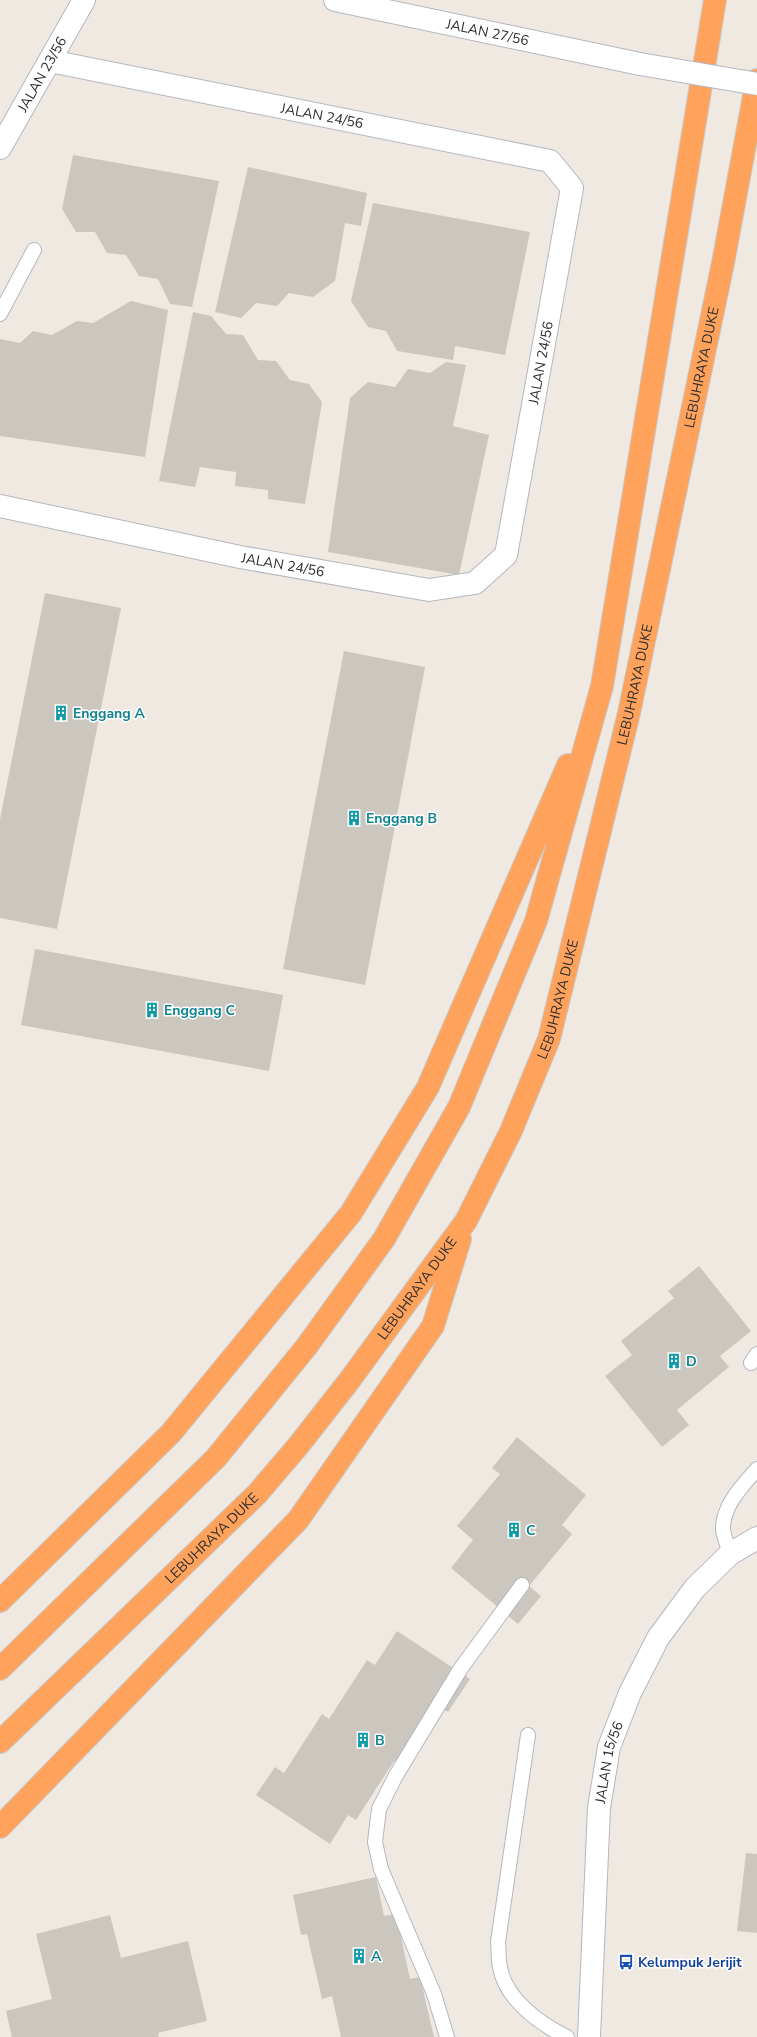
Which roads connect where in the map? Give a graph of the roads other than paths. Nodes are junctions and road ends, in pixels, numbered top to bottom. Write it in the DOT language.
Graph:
graph roads {
  1 [pos="84,0"];
  2 [pos="716,0"];
  3 [pos="341,1"];
  4 [pos="50,61"];
  5 [pos="757,80"];
  6 [pos="757,84"];
  7 [pos="0,148"];
  8 [pos="34,250"];
  9 [pos="0,314"];
  10 [pos="0,506"];
  11 [pos="602,686"];
  12 [pos="466,1221"];
  13 [pos="757,1469"];
  14 [pos="757,1538"];
  15 [pos="730,1554"];
  16 [pos="522,1585"];
  17 [pos="0,1601"];
  18 [pos="0,1669"];
  19 [pos="528,1734"];
  20 [pos="0,1742"];
  21 [pos="0,1827"];
  22 [pos="447,2037"];
  23 [pos="567,2037"];
  24 [pos="589,2037"];
  1 -- 4 [label="street, JALAN 23/56"];
  2 -- 11 [label="highway"];
  3 -- 6 [label="street, JALAN 27/56, bridge"];
  4 -- 7 [label="street, JALAN 23/56"];
  4 -- 10 [label="street, JALAN 24/56"];
  5 -- 12 [label="highway, LEBUHRAYA DUKE"];
  8 -- 9 [label="lane"];
  11 -- 17 [label="highway"];
  11 -- 18 [label="highway"];
  12 -- 20 [label="highway, LEBUHRAYA DUKE"];
  12 -- 21 [label="highway"];
  13 -- 15 [label="lane"];
  14 -- 15 [label="street, JALAN 15/56"];
  15 -- 24 [label="street, JALAN 15/56"];
  16 -- 22 [label="lane"];
  19 -- 23 [label="lane"];
}
